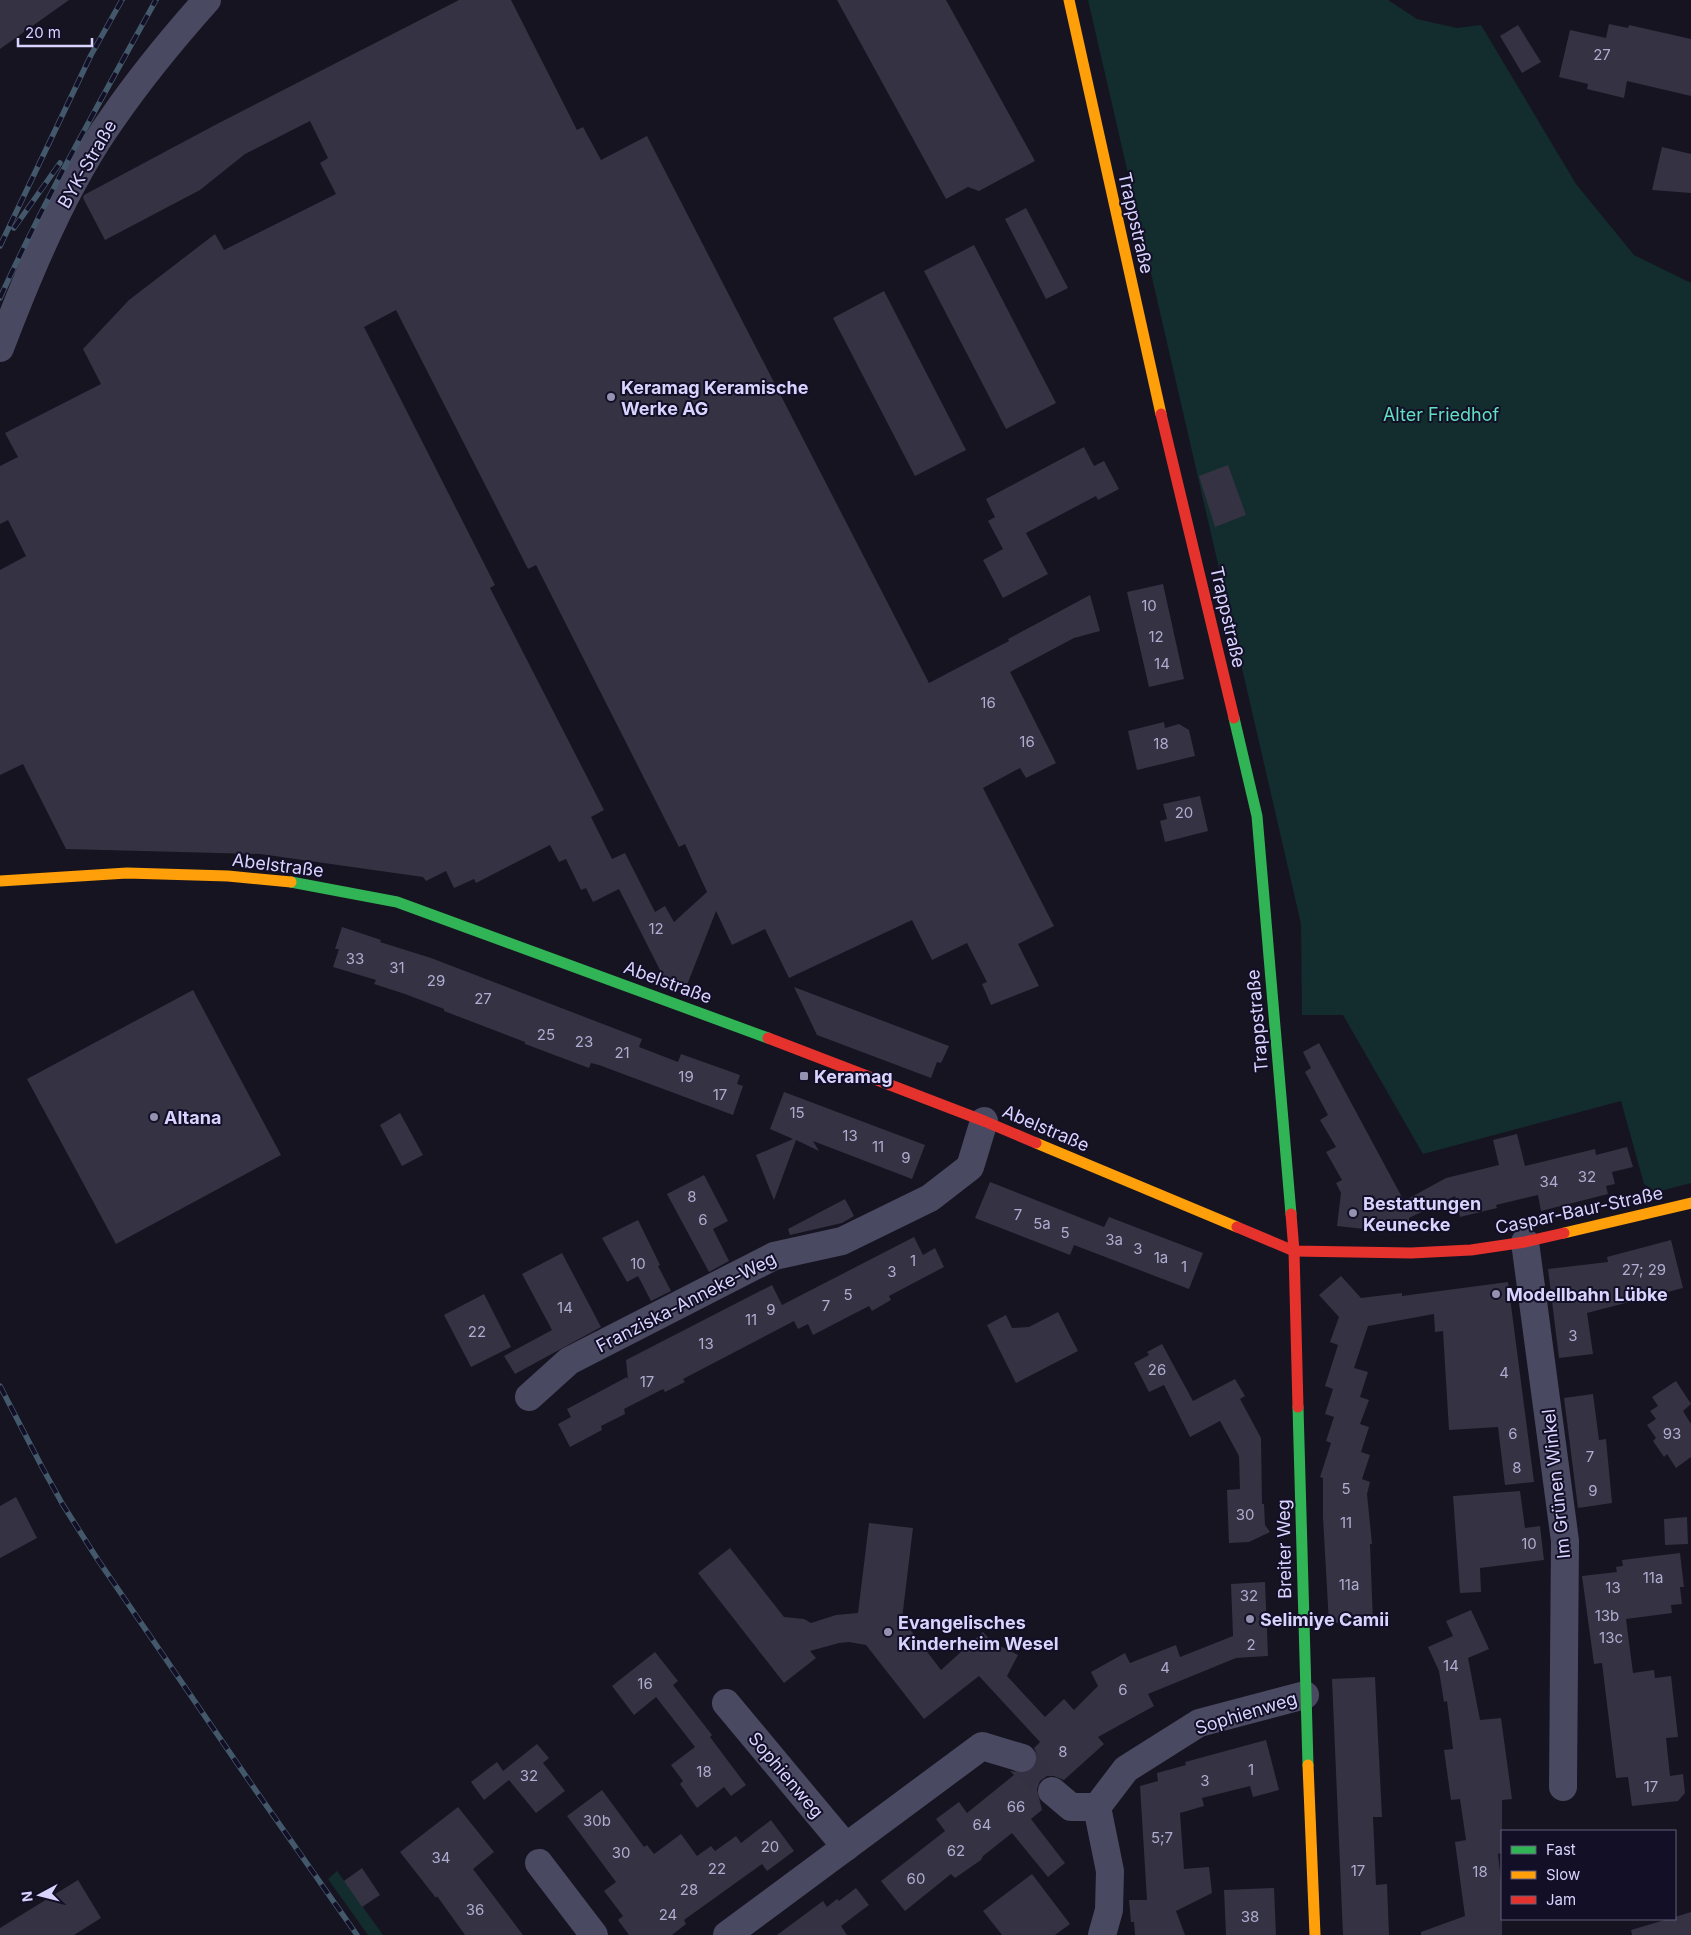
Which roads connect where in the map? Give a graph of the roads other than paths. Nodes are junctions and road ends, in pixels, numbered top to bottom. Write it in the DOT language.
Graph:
graph roads {
  1 [pos="208,0"];
  2 [pos="1069,0"];
  3 [pos="0,348"];
  4 [pos="0,881"];
  5 [pos="984,1121"];
  6 [pos="1691,1203"];
  7 [pos="1524,1242"];
  8 [pos="1294,1252"];
  9 [pos="529,1397"];
  10 [pos="1305,1695"];
  11 [pos="726,1703"];
  12 [pos="1022,1758"];
  13 [pos="1562,1787"];
  14 [pos="1052,1790"];
  15 [pos="1097,1807"];
  16 [pos="846,1847"];
  17 [pos="539,1863"];
  18 [pos="594,1935"];
  19 [pos="727,1935"];
  20 [pos="1102,1935"];
  21 [pos="1316,1935"];
  1 -- 3 [label="street, BYK-Straße"];
  2 -- 8 [label="street, Trappstraße"];
  4 -- 5 [label="street, Abelstraße"];
  5 -- 8 [label="street, Abelstraße"];
  5 -- 9 [label="street, Franziska-Anneke-Weg"];
  6 -- 7 [label="street, Caspar-Baur-Straße"];
  7 -- 8 [label="street, Caspar-Baur-Straße"];
  7 -- 13 [label="street, Im Grünen Winkel"];
  8 -- 10 [label="street, Breiter Weg"];
  10 -- 15 [label="street, Sophienweg"];
  10 -- 21 [label="street, Breiter Weg"];
  11 -- 16 [label="street, Sophienweg"];
  12 -- 16 [label="street"];
  14 -- 15 [label="street"];
  15 -- 20 [label="street"];
  16 -- 19 [label="street"];
  17 -- 18 [label="street"];
}
